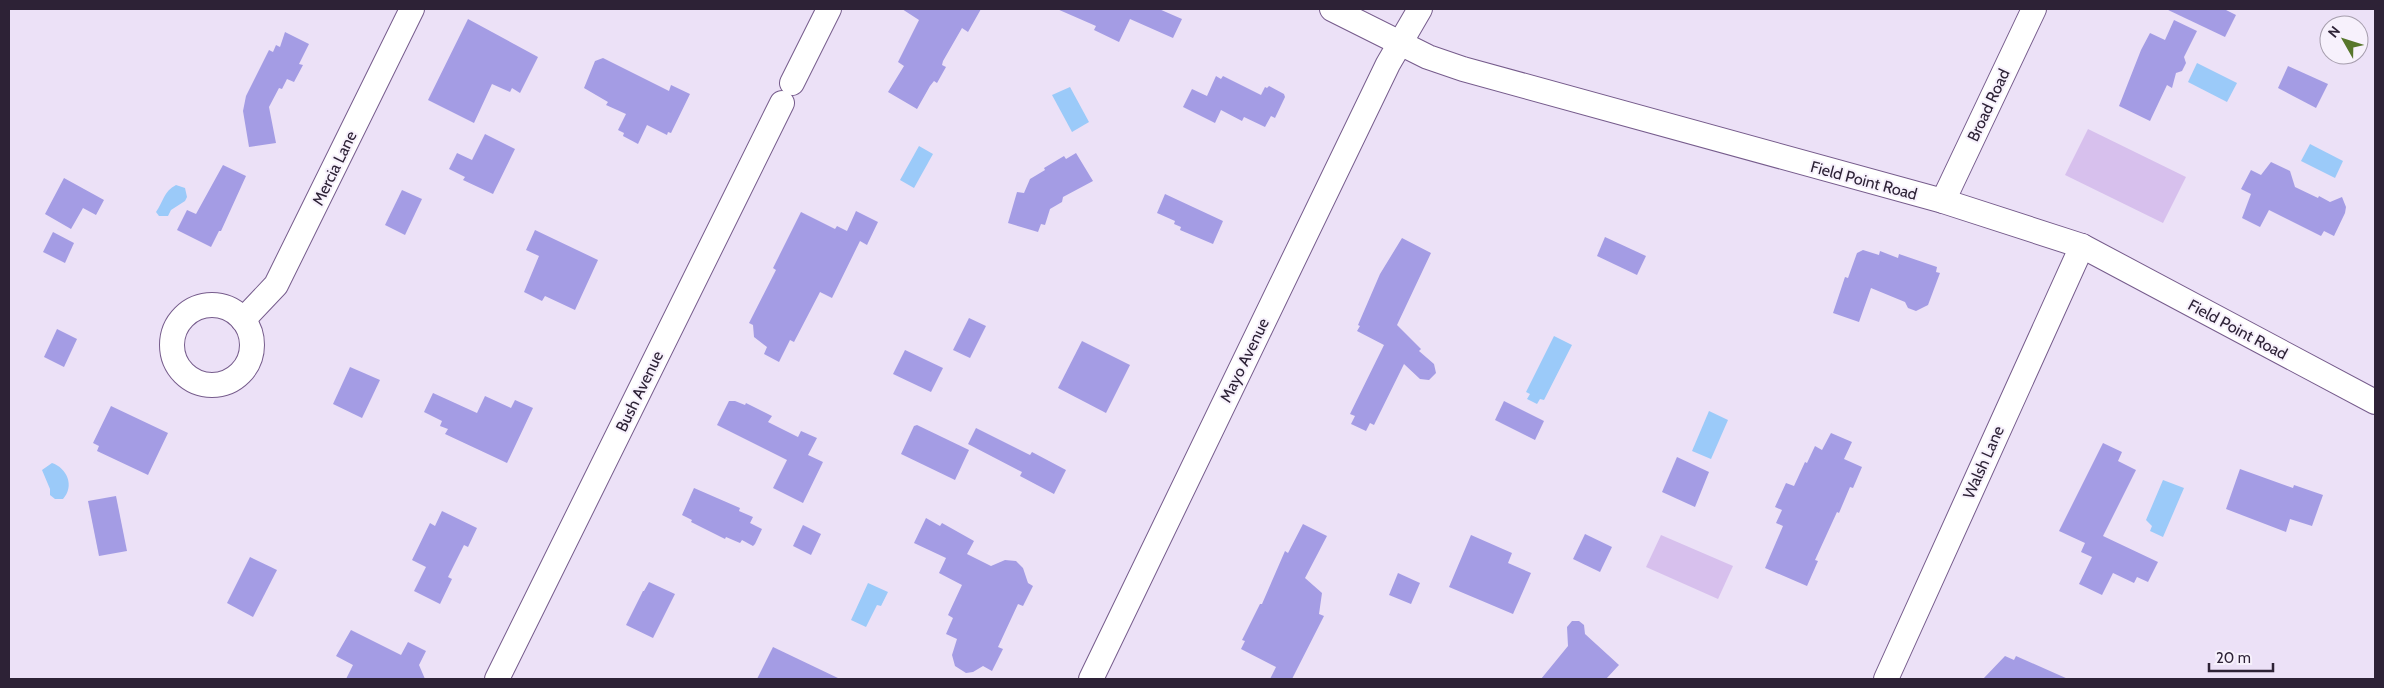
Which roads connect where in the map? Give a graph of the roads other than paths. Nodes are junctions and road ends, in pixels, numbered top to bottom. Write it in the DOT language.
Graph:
graph roads {
  1 [pos="412,9"];
  2 [pos="829,9"];
  3 [pos="1332,9"];
  4 [pos="1420,9"];
  5 [pos="2034,9"];
  6 [pos="1401,43"];
  7 [pos="1943,201"];
  8 [pos="2082,246"];
  9 [pos="243,320"];
  10 [pos="2375,402"];
  11 [pos="497,679"];
  12 [pos="1091,679"];
  13 [pos="1886,679"];
  1 -- 9 [label="street, Mercia Lane"];
  2 -- 11 [label="street, Bush Avenue"];
  3 -- 6 [label="street, Field Point Road"];
  4 -- 6 [label="street, Mayo Avenue"];
  5 -- 7 [label="street, Broad Road"];
  6 -- 7 [label="street, Field Point Road"];
  6 -- 12 [label="street, Mayo Avenue"];
  7 -- 8 [label="street, Field Point Road"];
  8 -- 10 [label="street, Field Point Road"];
  8 -- 13 [label="street, Walsh Lane"];
}
